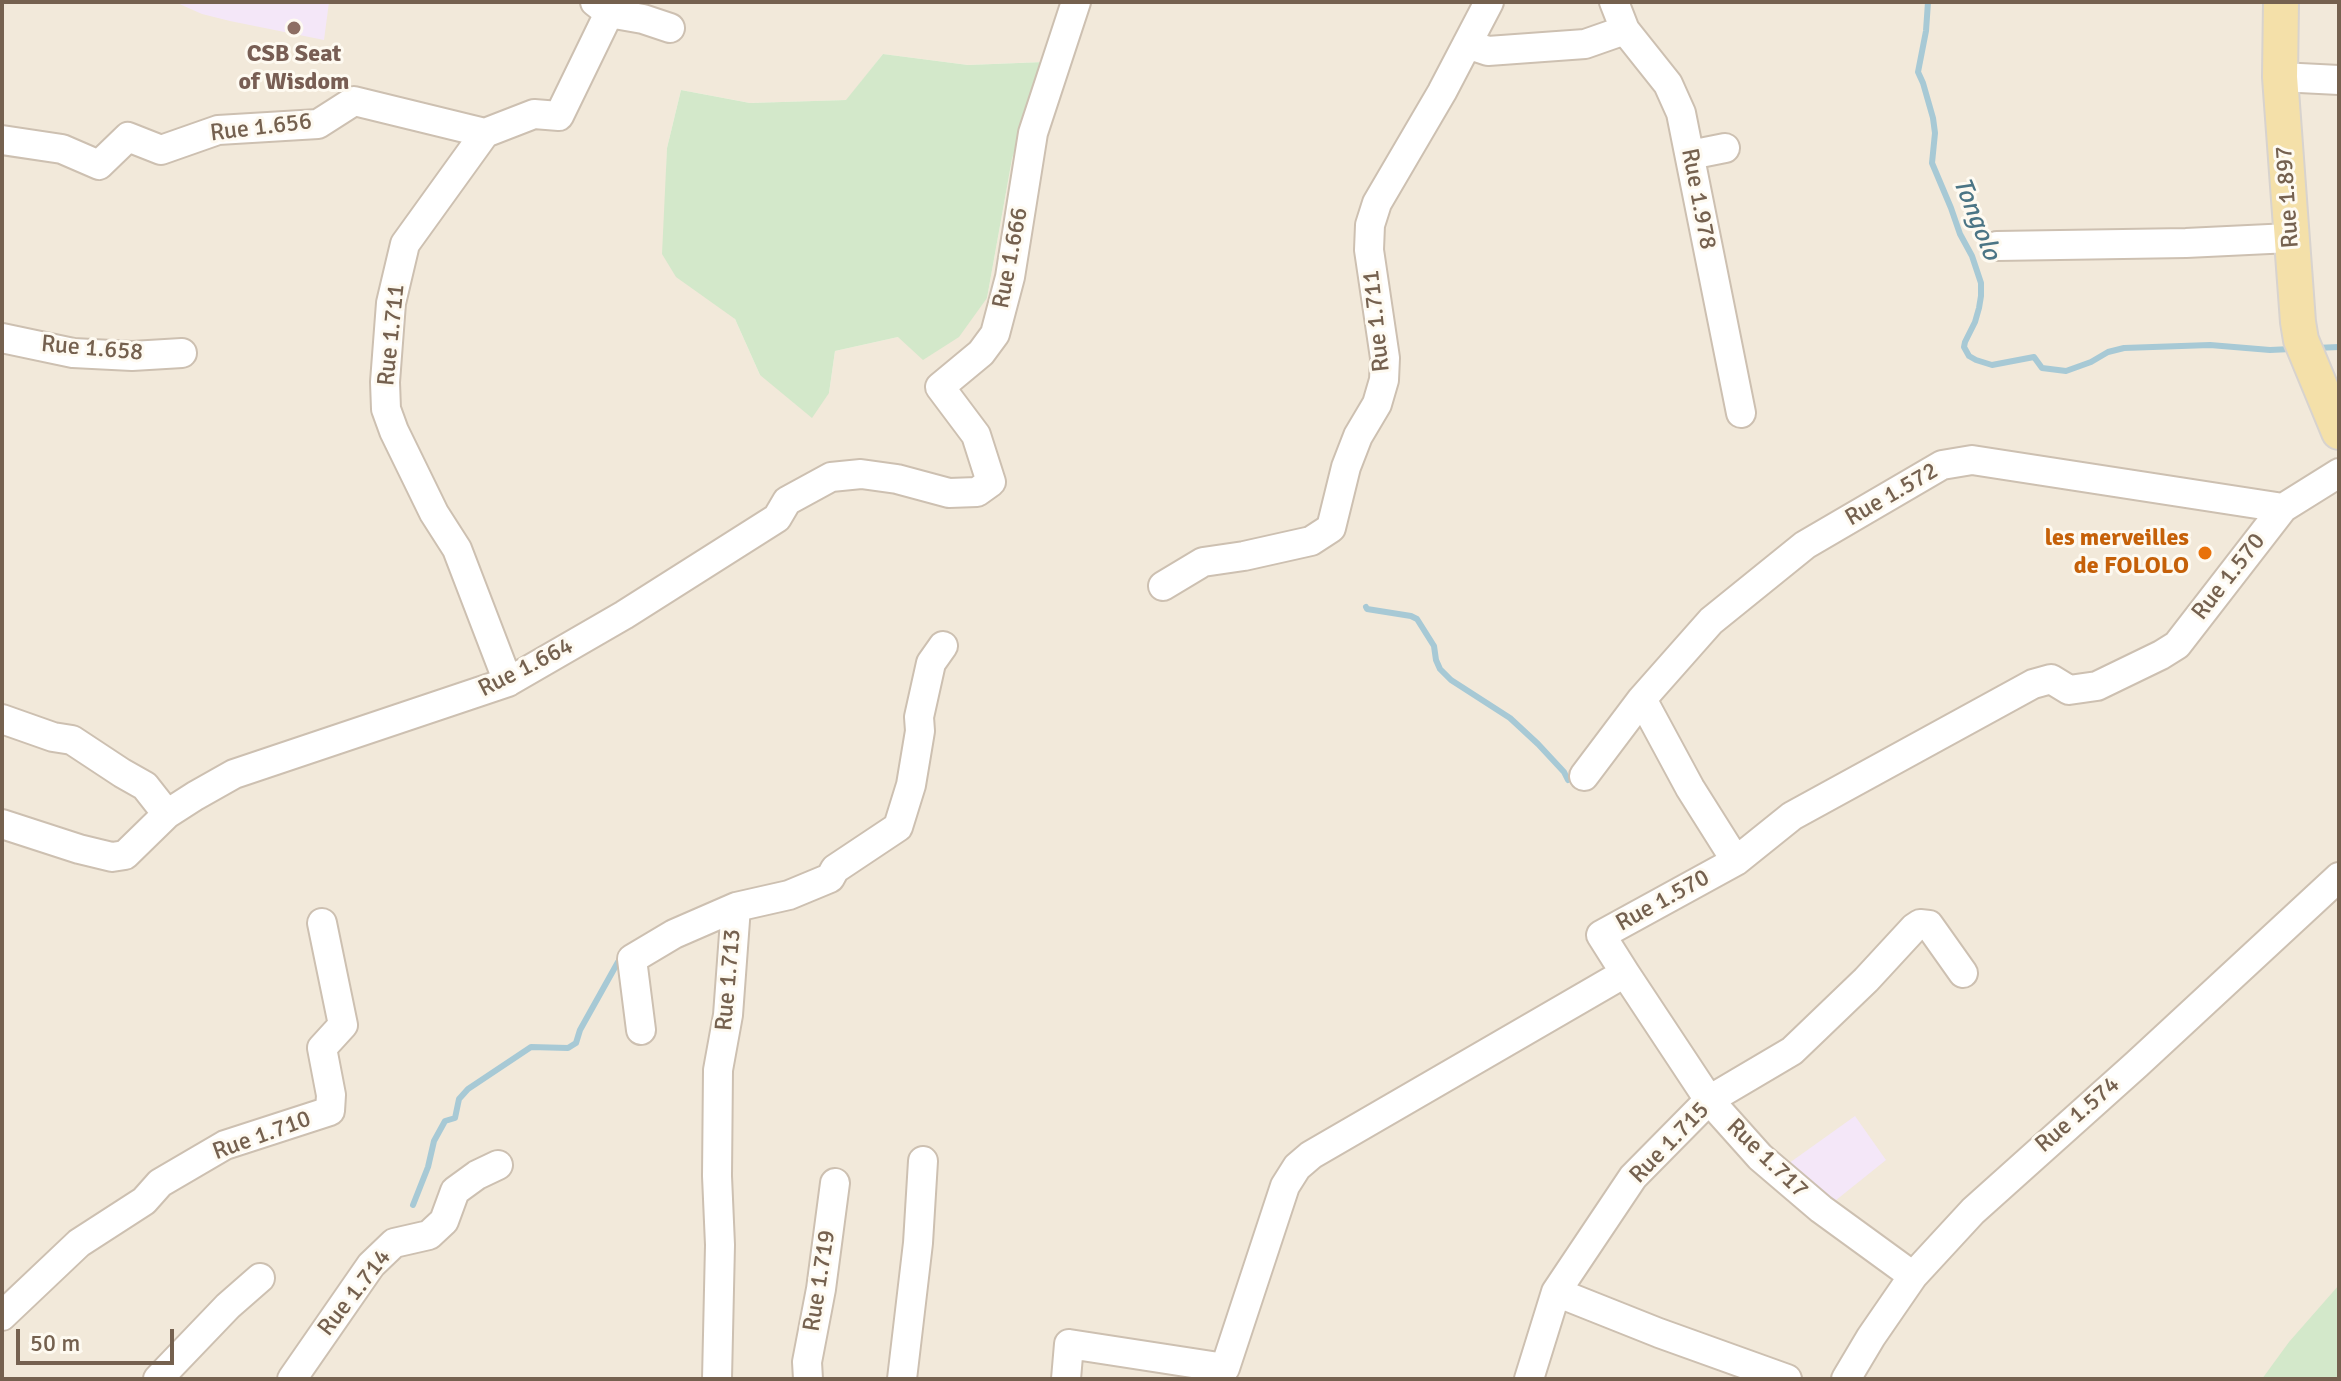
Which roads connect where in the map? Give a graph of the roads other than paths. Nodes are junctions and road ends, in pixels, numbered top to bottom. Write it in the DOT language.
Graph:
graph roads {
  1 [pos="1076,2"];
  2 [pos="1489,2"];
  3 [pos="1614,2"];
  4 [pos="602,8"];
  5 [pos="2274,8"];
  6 [pos="670,28"];
  7 [pos="1625,30"];
  8 [pos="1476,47"];
  9 [pos="2280,77"];
  10 [pos="2339,80"];
  11 [pos="485,133"];
  12 [pos="2,140"];
  13 [pos="1725,148"];
  14 [pos="1690,155"];
  15 [pos="2290,238"];
  16 [pos="1997,246"];
  17 [pos="2,338"];
  18 [pos="182,353"];
  19 [pos="1741,413"];
  20 [pos="2339,432"];
  21 [pos="2339,473"];
  22 [pos="991,482"];
  23 [pos="2283,508"];
  24 [pos="1163,586"];
  25 [pos="943,646"];
  26 [pos="508,682"];
  27 [pos="1642,699"];
  28 [pos="2,719"];
  29 [pos="1584,776"];
  30 [pos="167,814"];
  31 [pos="2,824"];
  32 [pos="1736,861"];
  33 [pos="2339,877"];
  34 [pos="736,907"];
  35 [pos="322,923"];
  36 [pos="1625,973"];
  37 [pos="1963,973"];
  38 [pos="641,1030"];
  39 [pos="1709,1100"];
  40 [pos="923,1161"];
  41 [pos="498,1165"];
  42 [pos="835,1183"];
  43 [pos="1913,1276"];
  44 [pos="260,1278"];
  45 [pos="1556,1292"];
  46 [pos="2,1316"];
  47 [pos="158,1379"];
  48 [pos="292,1379"];
  49 [pos="717,1379"];
  50 [pos="808,1379"];
  51 [pos="902,1379"];
  52 [pos="1066,1379"];
  53 [pos="1529,1379"];
  54 [pos="1787,1379"];
  55 [pos="1846,1379"];
  1 -- 22 [label="street, Rue 1.666"];
  2 -- 8 [label="street, Rue 1.711"];
  3 -- 7 [label="street, Rue 1.978"];
  4 -- 6 [label="street"];
  4 -- 11 [label="street"];
  5 -- 9 [label="main road, Rue 1.897"];
  7 -- 8 [label="street"];
  7 -- 14 [label="street, Rue 1.978"];
  8 -- 24 [label="street, Rue 1.711"];
  9 -- 10 [label="street"];
  9 -- 15 [label="main road, Rue 1.897"];
  11 -- 12 [label="street, Rue 1.656"];
  11 -- 26 [label="street, Rue 1.711"];
  13 -- 14 [label="street"];
  14 -- 19 [label="street, Rue 1.978"];
  15 -- 16 [label="street"];
  15 -- 20 [label="main road, Rue 1.897"];
  17 -- 18 [label="street, Rue 1.658"];
  21 -- 23 [label="street"];
  22 -- 26 [label="street, Rue 1.664"];
  23 -- 27 [label="street, Rue 1.572"];
  23 -- 32 [label="street, Rue 1.570"];
  25 -- 34 [label="street, Rue 1.713"];
  26 -- 30 [label="street, Rue 1.664"];
  27 -- 29 [label="street, Rue 1.572"];
  27 -- 32 [label="street"];
  28 -- 30 [label="street"];
  30 -- 31 [label="street, Rue 1.664"];
  32 -- 36 [label="street, Rue 1.570"];
  33 -- 43 [label="street, Rue 1.574"];
  34 -- 38 [label="street"];
  34 -- 49 [label="street, Rue 1.713"];
  35 -- 46 [label="street, Rue 1.710"];
  36 -- 39 [label="street, Rue 1.717"];
  36 -- 52 [label="street, Rue 1.570"];
  37 -- 39 [label="street, Rue 1.715"];
  39 -- 43 [label="street, Rue 1.717"];
  39 -- 45 [label="street, Rue 1.715"];
  40 -- 51 [label="street"];
  41 -- 48 [label="street, Rue 1.714"];
  42 -- 50 [label="street, Rue 1.719"];
  43 -- 55 [label="street, Rue 1.574"];
  44 -- 47 [label="street"];
  45 -- 53 [label="street, Rue 1.715"];
  45 -- 54 [label="street"];
}
